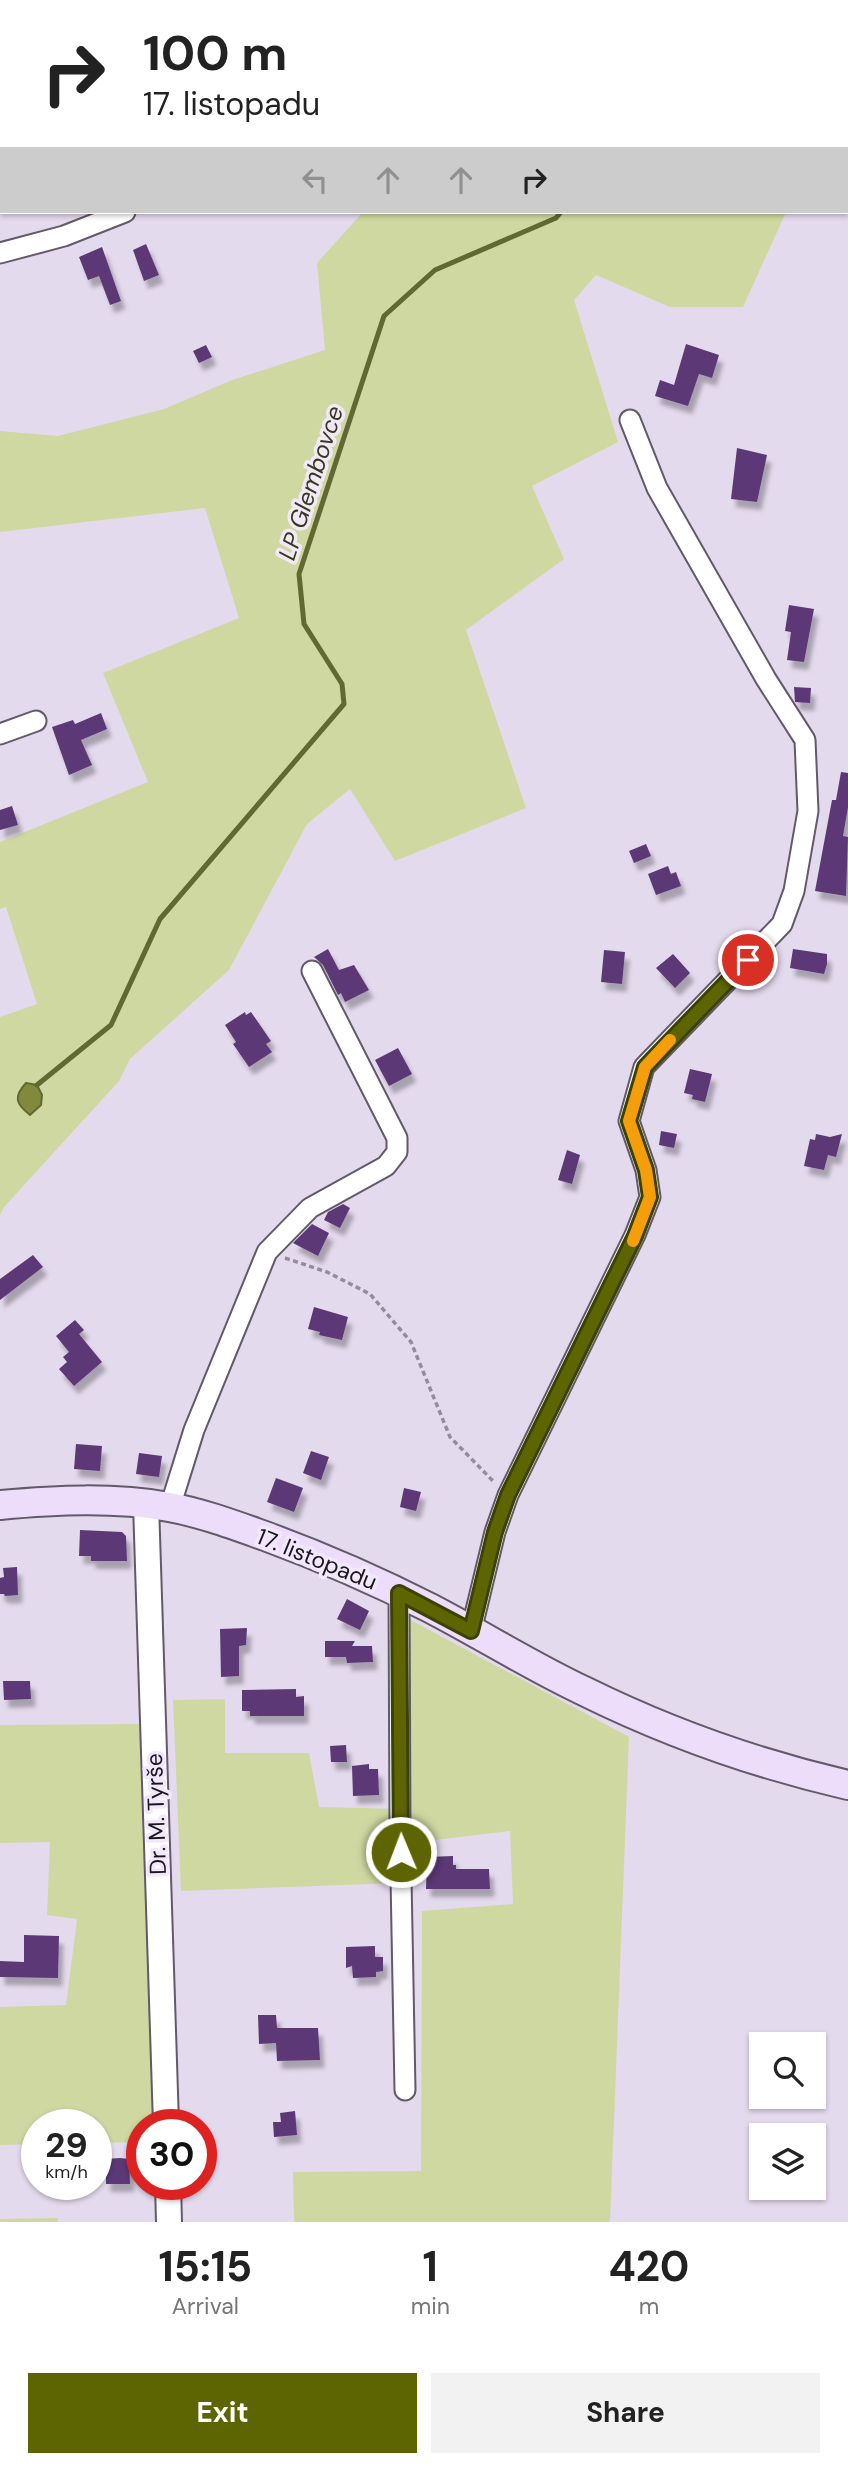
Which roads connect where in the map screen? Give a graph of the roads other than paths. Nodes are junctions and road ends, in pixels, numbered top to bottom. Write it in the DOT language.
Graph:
graph roads {
  1 [pos="120,214"];
  2 [pos="0,253"];
  3 [pos="630,420"];
  4 [pos="36,721"];
  5 [pos="0,734"];
  6 [pos="312,971"];
  7 [pos="0,1505"];
  8 [pos="158,1506"];
  9 [pos="399,1593"];
  10 [pos="471,1631"];
  11 [pos="848,1785"];
  12 [pos="405,2090"];
  13 [pos="166,2109"];
  14 [pos="168,2200"];
  15 [pos="169,2222"];
  1 -- 2 [label="street"];
  3 -- 10 [label="street"];
  4 -- 5 [label="street"];
  6 -- 8 [label="street"];
  7 -- 8 [label="main road, 17. listopadu"];
  8 -- 9 [label="main road, 17. listopadu"];
  8 -- 13 [label="street, Dr. M. Tyrše"];
  9 -- 10 [label="main road, 17. listopadu"];
  9 -- 12 [label="street"];
  10 -- 11 [label="main road, 17. listopadu"];
  14 -- 15 [label="street"];
}
